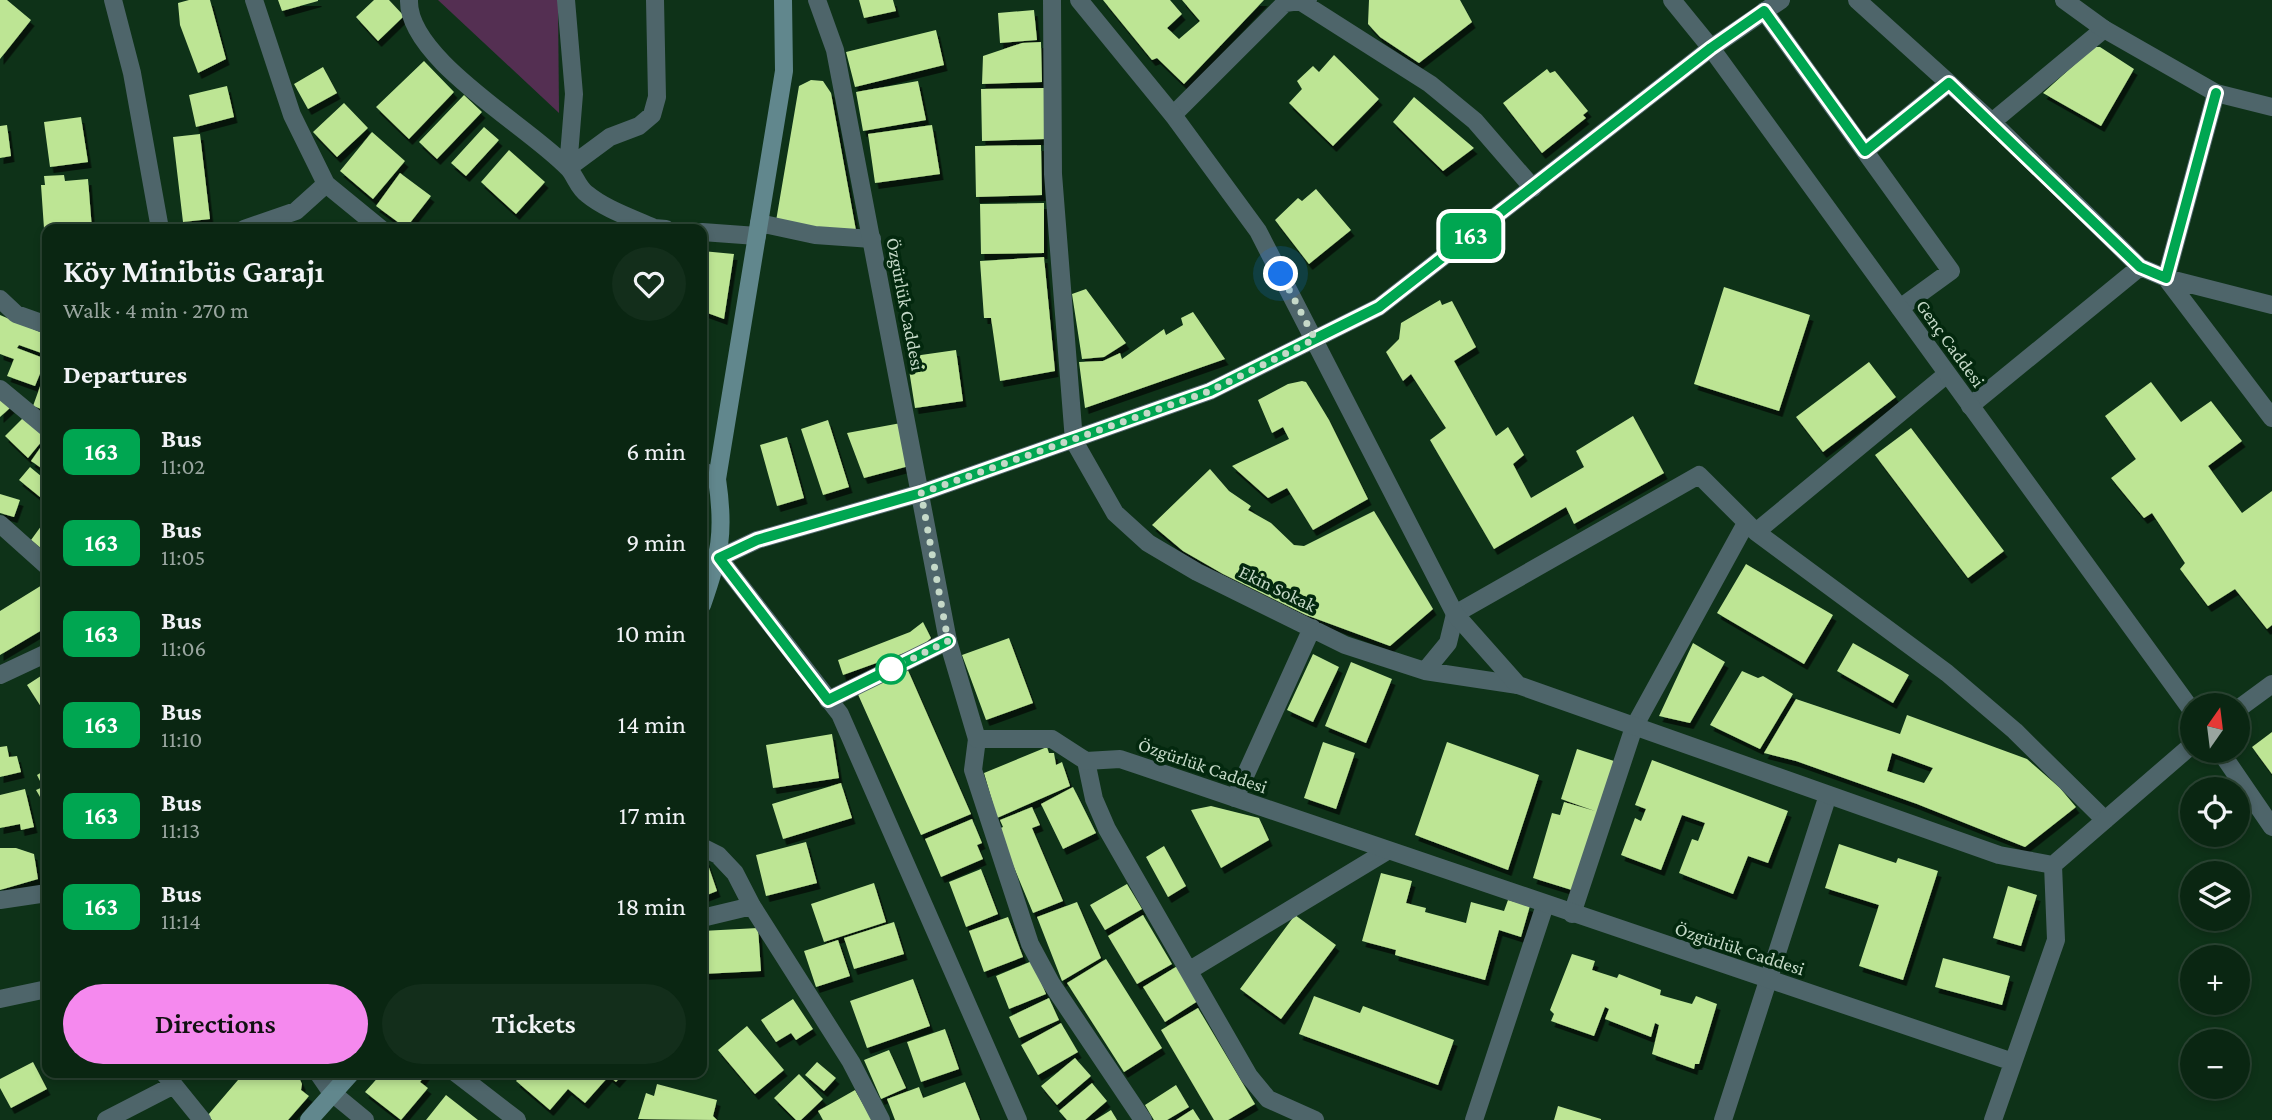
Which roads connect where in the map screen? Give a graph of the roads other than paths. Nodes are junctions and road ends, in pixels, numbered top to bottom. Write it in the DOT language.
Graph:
graph roads {
  1 [pos="113,0"];
  2 [pos="254,0"];
  3 [pos="566,0"];
  4 [pos="655,0"];
  5 [pos="783,0"];
  6 [pos="817,0"];
  7 [pos="1052,0"];
  8 [pos="1079,0"];
  9 [pos="1672,0"];
  10 [pos="1781,0"];
  11 [pos="1857,0"];
  12 [pos="2064,0"];
  13 [pos="408,1"];
  14 [pos="1302,1"];
  15 [pos="1764,11"];
  16 [pos="2104,29"];
  17 [pos="1711,48"];
  18 [pos="1949,83"];
  19 [pos="2216,93"];
  20 [pos="2272,107"];
  21 [pos="1173,116"];
  22 [pos="1992,122"];
  23 [pos="1865,151"];
  24 [pos="568,168"];
  25 [pos="326,184"];
  26 [pos="1533,188"];
  27 [pos="159,224"];
  28 [pos="258,224"];
  29 [pos="376,224"];
  30 [pos="645,224"];
  31 [pos="758,229"];
  32 [pos="707,232"];
  33 [pos="872,239"];
  34 [pos="2140,267"];
  35 [pos="2166,278"];
  36 [pos="0,299"];
  37 [pos="2272,305"];
  38 [pos="1900,308"];
  39 [pos="42,323"];
  40 [pos="1315,339"];
  41 [pos="1947,374"];
  42 [pos="0,389"];
  43 [pos="1970,406"];
  44 [pos="2272,418"];
  45 [pos="42,424"];
  46 [pos="1074,442"];
  47 [pos="709,474"];
  48 [pos="921,493"];
  49 [pos="0,524"];
  50 [pos="1751,527"];
  51 [pos="719,558"];
  52 [pos="42,562"];
  53 [pos="707,591"];
  54 [pos="1455,614"];
  55 [pos="1312,628"];
  56 [pos="948,641"];
  57 [pos="42,655"];
  58 [pos="1425,671"];
  59 [pos="0,675"];
  60 [pos="2272,684"];
  61 [pos="1518,685"];
  62 [pos="2180,694"];
  63 [pos="828,700"];
  64 [pos="2250,700"];
  65 [pos="1634,727"];
  66 [pos="977,739"];
  67 [pos="2180,755"];
  68 [pos="1086,761"];
  69 [pos="2228,763"];
  70 [pos="1828,795"];
  71 [pos="1235,799"];
  72 [pos="2105,820"];
  73 [pos="2272,827"];
  74 [pos="707,850"];
  75 [pos="1387,850"];
  76 [pos="2053,865"];
  77 [pos="42,894"];
  78 [pos="0,900"];
  79 [pos="1545,905"];
  80 [pos="752,906"];
  81 [pos="1572,914"];
  82 [pos="707,917"];
  83 [pos="1190,970"];
  84 [pos="1769,979"];
  85 [pos="42,990"];
  86 [pos="0,999"];
  87 [pos="2013,1062"];
  88 [pos="321,1078"];
  89 [pos="346,1078"];
  90 [pos="462,1078"];
  91 [pos="168,1079"];
  92 [pos="331,1092"];
  93 [pos="106,1120"];
  94 [pos="202,1120"];
  95 [pos="309,1120"];
  96 [pos="365,1120"];
  97 [pos="517,1120"];
  98 [pos="881,1120"];
  99 [pos="1018,1120"];
  100 [pos="1143,1120"];
  101 [pos="1315,1120"];
  102 [pos="1474,1120"];
  103 [pos="1723,1120"];
  104 [pos="1993,1120"];
  1 -- 27 [label="street"];
  2 -- 25 [label="street"];
  3 -- 24 [label="street"];
  4 -- 24 [label="street"];
  5 -- 31 [label="main road"];
  6 -- 33 [label="street, Özgürlük Caddesi"];
  7 -- 46 [label="street"];
  8 -- 21 [label="street"];
  9 -- 17 [label="street, Genç Caddesi"];
  10 -- 15 [label="street"];
  11 -- 18 [label="street"];
  12 -- 16 [label="street"];
  13 -- 24 [label="street"];
  14 -- 21 [label="street"];
  14 -- 26 [label="street"];
  15 -- 17 [label="street"];
  15 -- 23 [label="street"];
  16 -- 19 [label="street"];
  16 -- 22 [label="street"];
  17 -- 26 [label="street"];
  17 -- 38 [label="street, Genç Caddesi"];
  18 -- 22 [label="street"];
  18 -- 23 [label="street"];
  19 -- 20 [label="street"];
  19 -- 35 [label="street"];
  21 -- 40 [label="street"];
  22 -- 34 [label="street"];
  23 -- 38 [label="street"];
  24 -- 30 [label="street"];
  25 -- 28 [label="street"];
  25 -- 29 [label="street"];
  26 -- 40 [label="street"];
  31 -- 32 [label="street"];
  31 -- 33 [label="street"];
  31 -- 47 [label="main road"];
  33 -- 48 [label="street, Özgürlük Caddesi"];
  34 -- 35 [label="street"];
  34 -- 43 [label="street"];
  35 -- 37 [label="street"];
  35 -- 44 [label="street"];
  36 -- 39 [label="street"];
  38 -- 41 [label="street, Genç Caddesi"];
  40 -- 46 [label="street"];
  40 -- 54 [label="street"];
  41 -- 43 [label="street, Genç Caddesi"];
  41 -- 50 [label="street"];
  42 -- 45 [label="street"];
  43 -- 62 [label="street, Genç Caddesi"];
  46 -- 48 [label="street"];
  46 -- 55 [label="street, Ekin Sokak"];
  47 -- 51 [label="main road"];
  48 -- 51 [label="street"];
  48 -- 56 [label="street, Özgürlük Caddesi"];
  49 -- 52 [label="street"];
  50 -- 54 [label="street"];
  50 -- 65 [label="street"];
  50 -- 72 [label="street"];
  51 -- 53 [label="main road"];
  51 -- 63 [label="street"];
  54 -- 58 [label="street"];
  54 -- 61 [label="street"];
  55 -- 58 [label="street, Ekin Sokak"];
  55 -- 71 [label="street"];
  56 -- 63 [label="street"];
  56 -- 66 [label="street, Özgürlük Caddesi"];
  57 -- 59 [label="street"];
  58 -- 61 [label="street, Ekin Sokak"];
  60 -- 64 [label="street"];
  61 -- 65 [label="street, Ekin Sokak"];
  63 -- 99 [label="street"];
  65 -- 70 [label="street, Ekin Sokak"];
  65 -- 81 [label="street"];
  66 -- 68 [label="street"];
  66 -- 100 [label="street"];
  67 -- 72 [label="street"];
  68 -- 71 [label="street, Özgürlük Caddesi"];
  68 -- 83 [label="street"];
  69 -- 73 [label="street"];
  70 -- 76 [label="street, Ekin Sokak"];
  70 -- 84 [label="street"];
  71 -- 75 [label="street, Özgürlük Caddesi"];
  72 -- 76 [label="street"];
  74 -- 80 [label="street"];
  75 -- 79 [label="street, Özgürlük Caddesi"];
  75 -- 83 [label="street"];
  76 -- 87 [label="street"];
  77 -- 78 [label="street"];
  79 -- 81 [label="street, Özgürlük Caddesi"];
  79 -- 102 [label="street"];
  80 -- 82 [label="street"];
  80 -- 98 [label="street"];
  81 -- 84 [label="street, Özgürlük Caddesi"];
  83 -- 101 [label="street"];
  84 -- 87 [label="street, Özgürlük Caddesi"];
  84 -- 103 [label="street"];
  85 -- 86 [label="street"];
  87 -- 104 [label="street"];
  88 -- 92 [label="street"];
  89 -- 92 [label="main road"];
  90 -- 97 [label="street"];
  91 -- 93 [label="street"];
  91 -- 94 [label="street"];
  92 -- 95 [label="main road"];
  92 -- 96 [label="street"];
}
